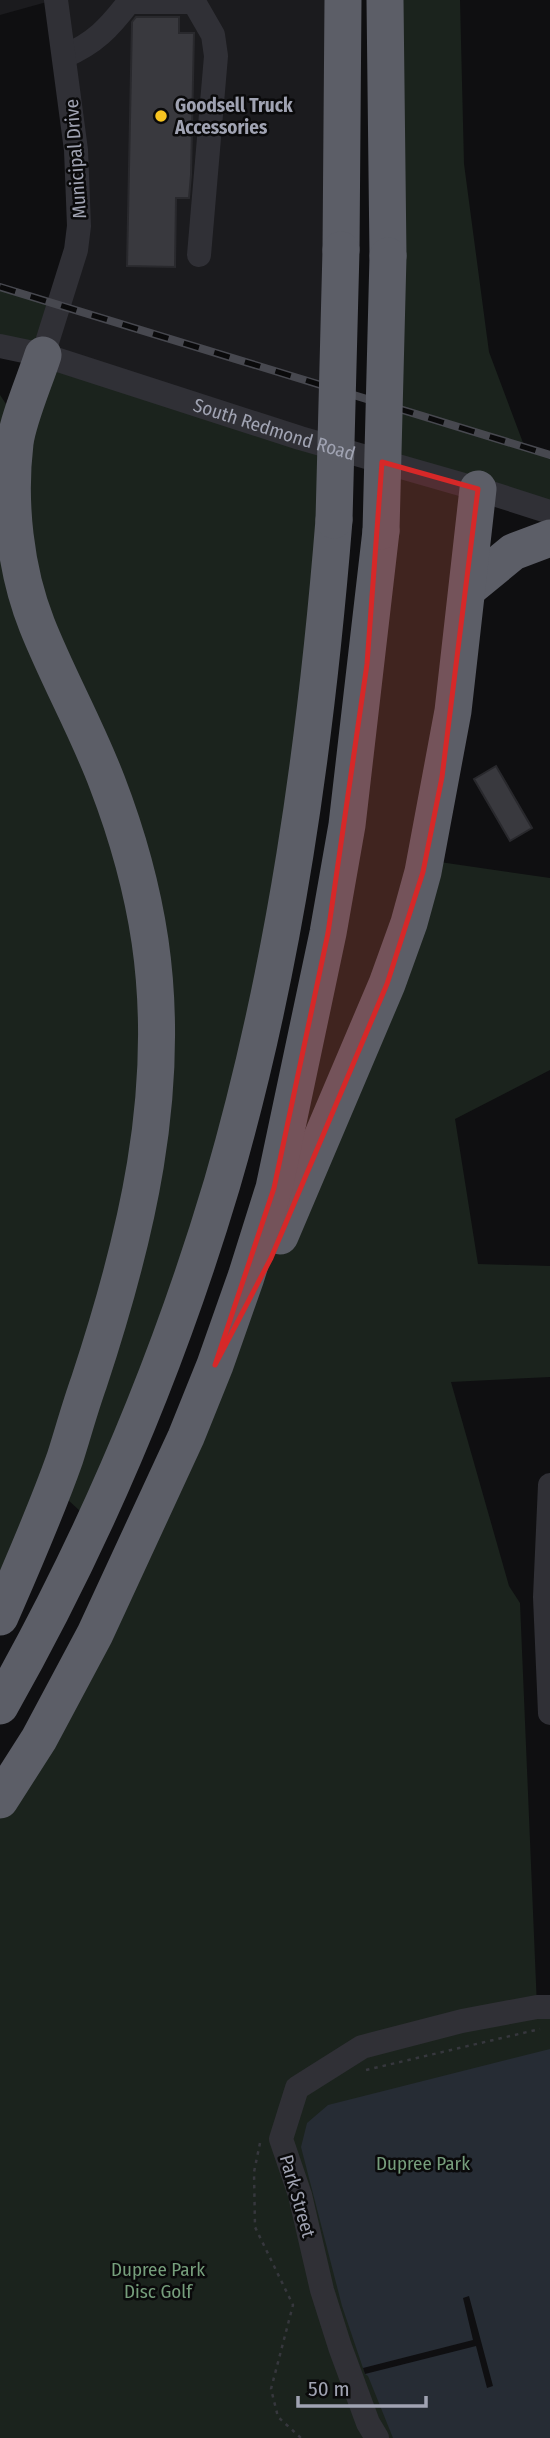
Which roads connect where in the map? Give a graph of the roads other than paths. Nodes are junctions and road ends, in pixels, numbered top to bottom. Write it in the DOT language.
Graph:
graph roads {
  1 [pos="56,0"];
  2 [pos="343,0"];
  3 [pos="385,0"];
  4 [pos="65,56"];
  5 [pos="200,256"];
  6 [pos="0,346"];
  7 [pos="43,355"];
  8 [pos="0,395"];
  9 [pos="15,441"];
  10 [pos="478,489"];
  11 [pos="550,512"];
  12 [pos="550,538"];
  13 [pos="468,589"];
  14 [pos="215,1366"];
  15 [pos="550,1485"];
  16 [pos="0,1617"];
  17 [pos="0,1706"];
  18 [pos="550,1713"];
  19 [pos="0,1800"];
  20 [pos="550,2007"];
  21 [pos="377,2438"];
  1 -- 4 [label="street, Municipal Drive"];
  2 -- 17 [label="highway, bridge"];
  3 -- 14 [label="highway, bridge"];
  4 -- 5 [label="street"];
  4 -- 7 [label="street, Municipal Drive"];
  6 -- 7 [label="street, South Redmond Road"];
  7 -- 9 [label="highway"];
  7 -- 10 [label="street, South Redmond Road"];
  8 -- 9 [label="highway"];
  9 -- 16 [label="highway"];
  10 -- 11 [label="street, South Redmond Road"];
  10 -- 13 [label="highway"];
  12 -- 13 [label="highway"];
  13 -- 14 [label="highway"];
  14 -- 19 [label="highway"];
  15 -- 18 [label="street"];
  20 -- 21 [label="street, Park Street"];
}
